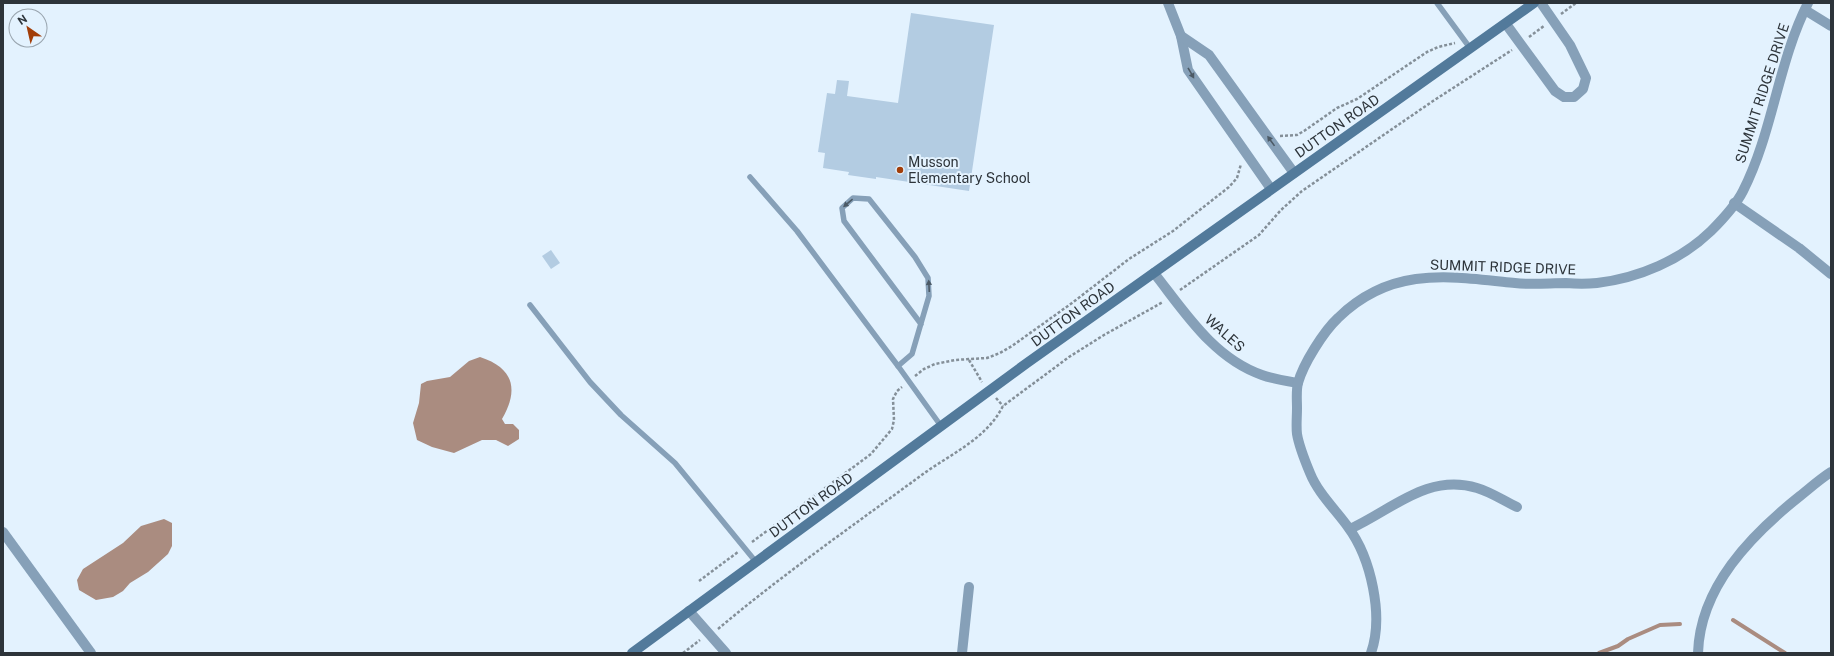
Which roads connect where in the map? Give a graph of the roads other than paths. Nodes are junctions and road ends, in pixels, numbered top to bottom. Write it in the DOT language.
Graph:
graph roads {
  1 [pos="1437,3"];
  2 [pos="1534,3"];
  3 [pos="1541,3"];
  4 [pos="1170,4"];
  5 [pos="1807,6"];
  6 [pos="1506,24"];
  7 [pos="1831,26"];
  8 [pos="1181,36"];
  9 [pos="1468,45"];
  10 [pos="1294,173"];
  11 [pos="750,177"];
  12 [pos="1271,189"];
  13 [pos="1734,203"];
  14 [pos="1154,273"];
  15 [pos="1831,274"];
  16 [pos="530,305"];
  17 [pos="921,324"];
  18 [pos="898,366"];
  19 [pos="1298,383"];
  20 [pos="941,426"];
  21 [pos="1831,472"];
  22 [pos="1516,506"];
  23 [pos="1350,529"];
  24 [pos="3,532"];
  25 [pos="756,562"];
  26 [pos="970,587"];
  27 [pos="690,611"];
  28 [pos="91,653"];
  29 [pos="632,653"];
  30 [pos="726,653"];
  31 [pos="962,653"];
  32 [pos="1371,653"];
  33 [pos="1698,653"];
  1 -- 9 [label="lane"];
  2 -- 6 [label="street, DUTTON ROAD"];
  3 -- 6 [label="street"];
  4 -- 8 [label="street"];
  5 -- 7 [label="street"];
  5 -- 13 [label="street, SUMMIT RIDGE DRIVE"];
  6 -- 9 [label="street, DUTTON ROAD"];
  10 -- 8 [label="street, one-way"];
  8 -- 12 [label="street, one-way"];
  9 -- 10 [label="street, DUTTON ROAD"];
  10 -- 12 [label="street, DUTTON ROAD"];
  11 -- 18 [label="lane"];
  12 -- 14 [label="street, DUTTON ROAD"];
  13 -- 15 [label="street"];
  13 -- 19 [label="street, SUMMIT RIDGE DRIVE"];
  14 -- 19 [label="street, WALES"];
  14 -- 20 [label="street, DUTTON ROAD"];
  16 -- 25 [label="lane"];
  17 -- 17 [label="lane, one-way"];
  17 -- 18 [label="lane"];
  18 -- 20 [label="lane"];
  19 -- 23 [label="street, SUMMIT RIDGE DRIVE"];
  20 -- 25 [label="street, DUTTON ROAD"];
  21 -- 33 [label="street"];
  22 -- 23 [label="street"];
  23 -- 32 [label="street, SUMMIT RIDGE DRIVE"];
  24 -- 28 [label="street"];
  25 -- 27 [label="street, DUTTON ROAD"];
  26 -- 31 [label="street"];
  27 -- 29 [label="street, DUTTON ROAD"];
  27 -- 30 [label="street"];
}
